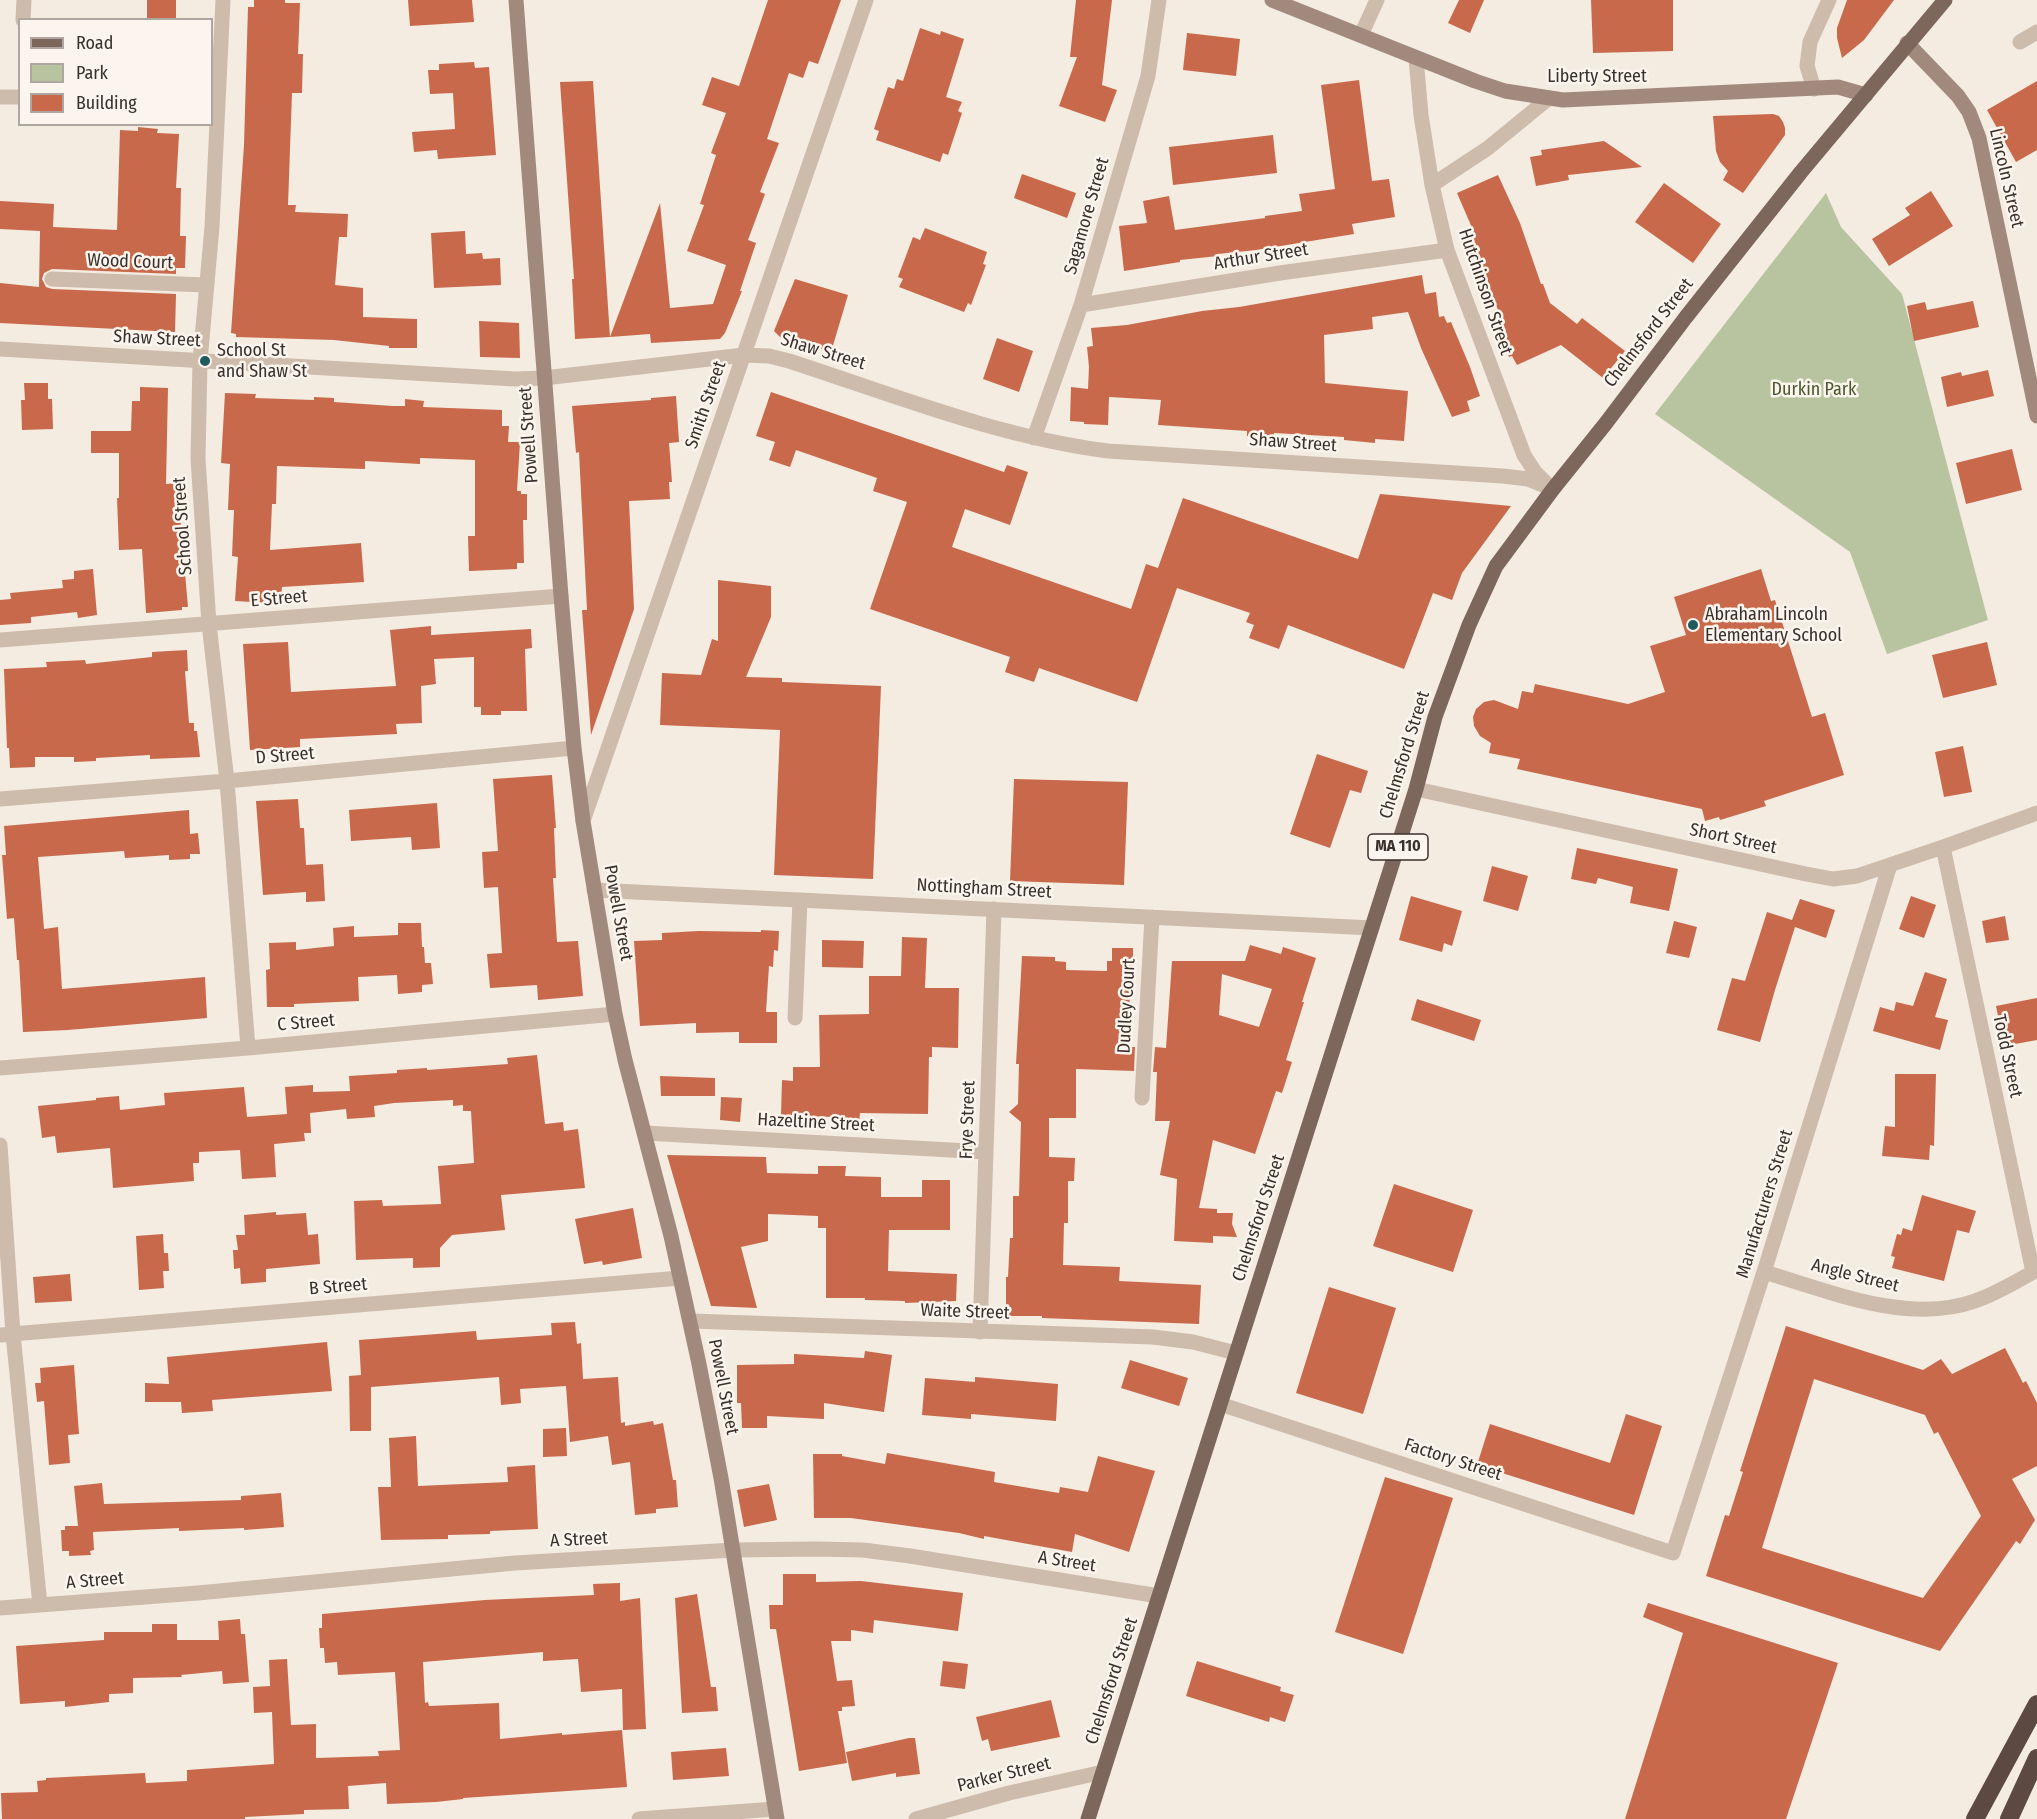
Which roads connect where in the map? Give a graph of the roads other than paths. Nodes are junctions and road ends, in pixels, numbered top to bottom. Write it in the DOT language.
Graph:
graph roads {
  1 [pos="24,0"];
  2 [pos="223,0"];
  3 [pos="516,0"];
  4 [pos="866,0"];
  5 [pos="1159,0"];
  6 [pos="1272,0"];
  7 [pos="1377,0"];
  8 [pos="1829,0"];
  9 [pos="1945,0"];
  10 [pos="23,18"];
  11 [pos="2037,32"];
  12 [pos="1361,35"];
  13 [pos="2020,42"];
  14 [pos="1907,43"];
  15 [pos="1416,58"];
  16 [pos="1814,88"];
  17 [pos="1866,96"];
  18 [pos="0,97"];
  19 [pos="18,98"];
  20 [pos="1549,98"];
  21 [pos="214,114"];
  22 [pos="1432,185"];
  23 [pos="1447,250"];
  24 [pos="52,279"];
  25 [pos="207,285"];
  26 [pos="1081,305"];
  27 [pos="0,349"];
  28 [pos="744,355"];
  29 [pos="200,361"];
  30 [pos="544,378"];
  31 [pos="2037,416"];
  32 [pos="1034,438"];
  33 [pos="1553,489"];
  34 [pos="561,596"];
  35 [pos="209,624"];
  36 [pos="0,640"];
  37 [pos="574,748"];
  38 [pos="227,781"];
  39 [pos="1416,789"];
  40 [pos="0,799"];
  41 [pos="2037,813"];
  42 [pos="583,821"];
  43 [pos="1943,847"];
  44 [pos="1890,866"];
  45 [pos="594,890"];
  46 [pos="800,900"];
  47 [pos="994,909"];
  48 [pos="1152,917"];
  49 [pos="1372,928"];
  50 [pos="615,1014"];
  51 [pos="795,1018"];
  52 [pos="248,1048"];
  53 [pos="0,1068"];
  54 [pos="1142,1098"];
  55 [pos="645,1133"];
  56 [pos="0,1145"];
  57 [pos="986,1152"];
  58 [pos="2035,1271"];
  59 [pos="1764,1272"];
  60 [pos="680,1278"];
  61 [pos="691,1322"];
  62 [pos="980,1332"];
  63 [pos="7,1334"];
  64 [pos="1236,1353"];
  65 [pos="1220,1404"];
  66 [pos="733,1550"];
  67 [pos="1673,1553"];
  68 [pos="1159,1596"];
  69 [pos="40,1605"];
  70 [pos="0,1608"];
  71 [pos="2037,1704"];
  72 [pos="2037,1758"];
  73 [pos="1103,1772"];
  74 [pos="776,1814"];
  75 [pos="639,1819"];
  76 [pos="916,1819"];
  77 [pos="1088,1819"];
  78 [pos="1975,1819"];
  79 [pos="2008,1819"];
  1 -- 10 [label="street"];
  2 -- 21 [label="street, School Street"];
  3 -- 30 [label="street, Powell Street"];
  4 -- 28 [label="street, Smith Street"];
  5 -- 26 [label="street, Sagamore Street"];
  6 -- 12 [label="street, Liberty Street"];
  7 -- 12 [label="street"];
  8 -- 16 [label="street"];
  9 -- 14 [label="main road, Chelmsford Street / MA 110"];
  11 -- 13 [label="street"];
  12 -- 15 [label="street, Liberty Street"];
  14 -- 17 [label="main road, Chelmsford Street / MA 110"];
  14 -- 31 [label="street, Lincoln Street"];
  15 -- 20 [label="street, Liberty Street"];
  15 -- 22 [label="street, Hutchinson Street"];
  16 -- 17 [label="street, Liberty Street"];
  16 -- 20 [label="street, Liberty Street"];
  17 -- 33 [label="main road, Chelmsford Street / MA 110"];
  18 -- 19 [label="street"];
  20 -- 22 [label="street"];
  21 -- 25 [label="street, School Street"];
  22 -- 23 [label="street, Hutchinson Street"];
  23 -- 26 [label="street, Arthur Street"];
  23 -- 33 [label="street, Hutchinson Street"];
  24 -- 25 [label="street, Wood Court"];
  25 -- 29 [label="street, School Street"];
  26 -- 32 [label="street, Sagamore Street"];
  27 -- 29 [label="street, Shaw Street"];
  28 -- 30 [label="street, Shaw Street"];
  28 -- 32 [label="street, Shaw Street"];
  28 -- 42 [label="street, Smith Street"];
  29 -- 30 [label="street, Shaw Street"];
  29 -- 35 [label="street, School Street"];
  30 -- 34 [label="street, Powell Street"];
  32 -- 33 [label="street, Shaw Street"];
  33 -- 39 [label="main road, Chelmsford Street / MA 110"];
  34 -- 35 [label="street, E Street"];
  34 -- 37 [label="street, Powell Street"];
  35 -- 36 [label="street, E Street"];
  35 -- 38 [label="street, School Street"];
  37 -- 38 [label="street, D Street"];
  37 -- 42 [label="street, Powell Street"];
  38 -- 40 [label="street, D Street"];
  38 -- 52 [label="street, School Street"];
  39 -- 44 [label="street, Short Street"];
  39 -- 49 [label="main road, Chelmsford Street / MA 110"];
  41 -- 43 [label="street, Short Street"];
  42 -- 45 [label="street, Powell Street"];
  43 -- 44 [label="street, Short Street"];
  43 -- 58 [label="street, Todd Street"];
  44 -- 59 [label="street, Manufacturers Street"];
  45 -- 46 [label="street, Nottingham Street"];
  45 -- 50 [label="street, Powell Street"];
  46 -- 47 [label="street, Nottingham Street"];
  46 -- 51 [label="street"];
  47 -- 48 [label="street, Nottingham Street"];
  47 -- 57 [label="street, Frye Street"];
  48 -- 49 [label="street, Nottingham Street"];
  48 -- 54 [label="street, Dudley Court"];
  49 -- 64 [label="main road, Chelmsford Street / MA 110"];
  50 -- 52 [label="street, C Street"];
  50 -- 55 [label="street, Powell Street"];
  52 -- 53 [label="street, C Street"];
  55 -- 57 [label="street, Hazeltine Street"];
  55 -- 60 [label="street, Powell Street"];
  56 -- 63 [label="street"];
  57 -- 62 [label="street, Frye Street"];
  58 -- 59 [label="street, Angle Street"];
  59 -- 67 [label="street, Manufacturers Street"];
  60 -- 61 [label="street, Powell Street"];
  60 -- 63 [label="street, B Street"];
  61 -- 62 [label="street, Waite Street"];
  61 -- 66 [label="street, Powell Street"];
  62 -- 64 [label="street, Waite Street"];
  63 -- 69 [label="street"];
  64 -- 65 [label="main road, Chelmsford Street / MA 110"];
  65 -- 67 [label="street, Factory Street"];
  65 -- 68 [label="main road, Chelmsford Street / MA 110"];
  66 -- 68 [label="street, A Street"];
  66 -- 69 [label="street, A Street"];
  66 -- 74 [label="street, Powell Street"];
  68 -- 73 [label="main road, Chelmsford Street / MA 110"];
  69 -- 70 [label="street, A Street"];
  71 -- 78 [label="highway"];
  72 -- 79 [label="highway"];
  73 -- 76 [label="street, Parker Street"];
  73 -- 77 [label="main road, Chelmsford Street / MA 110"];
  74 -- 75 [label="street"];
}
